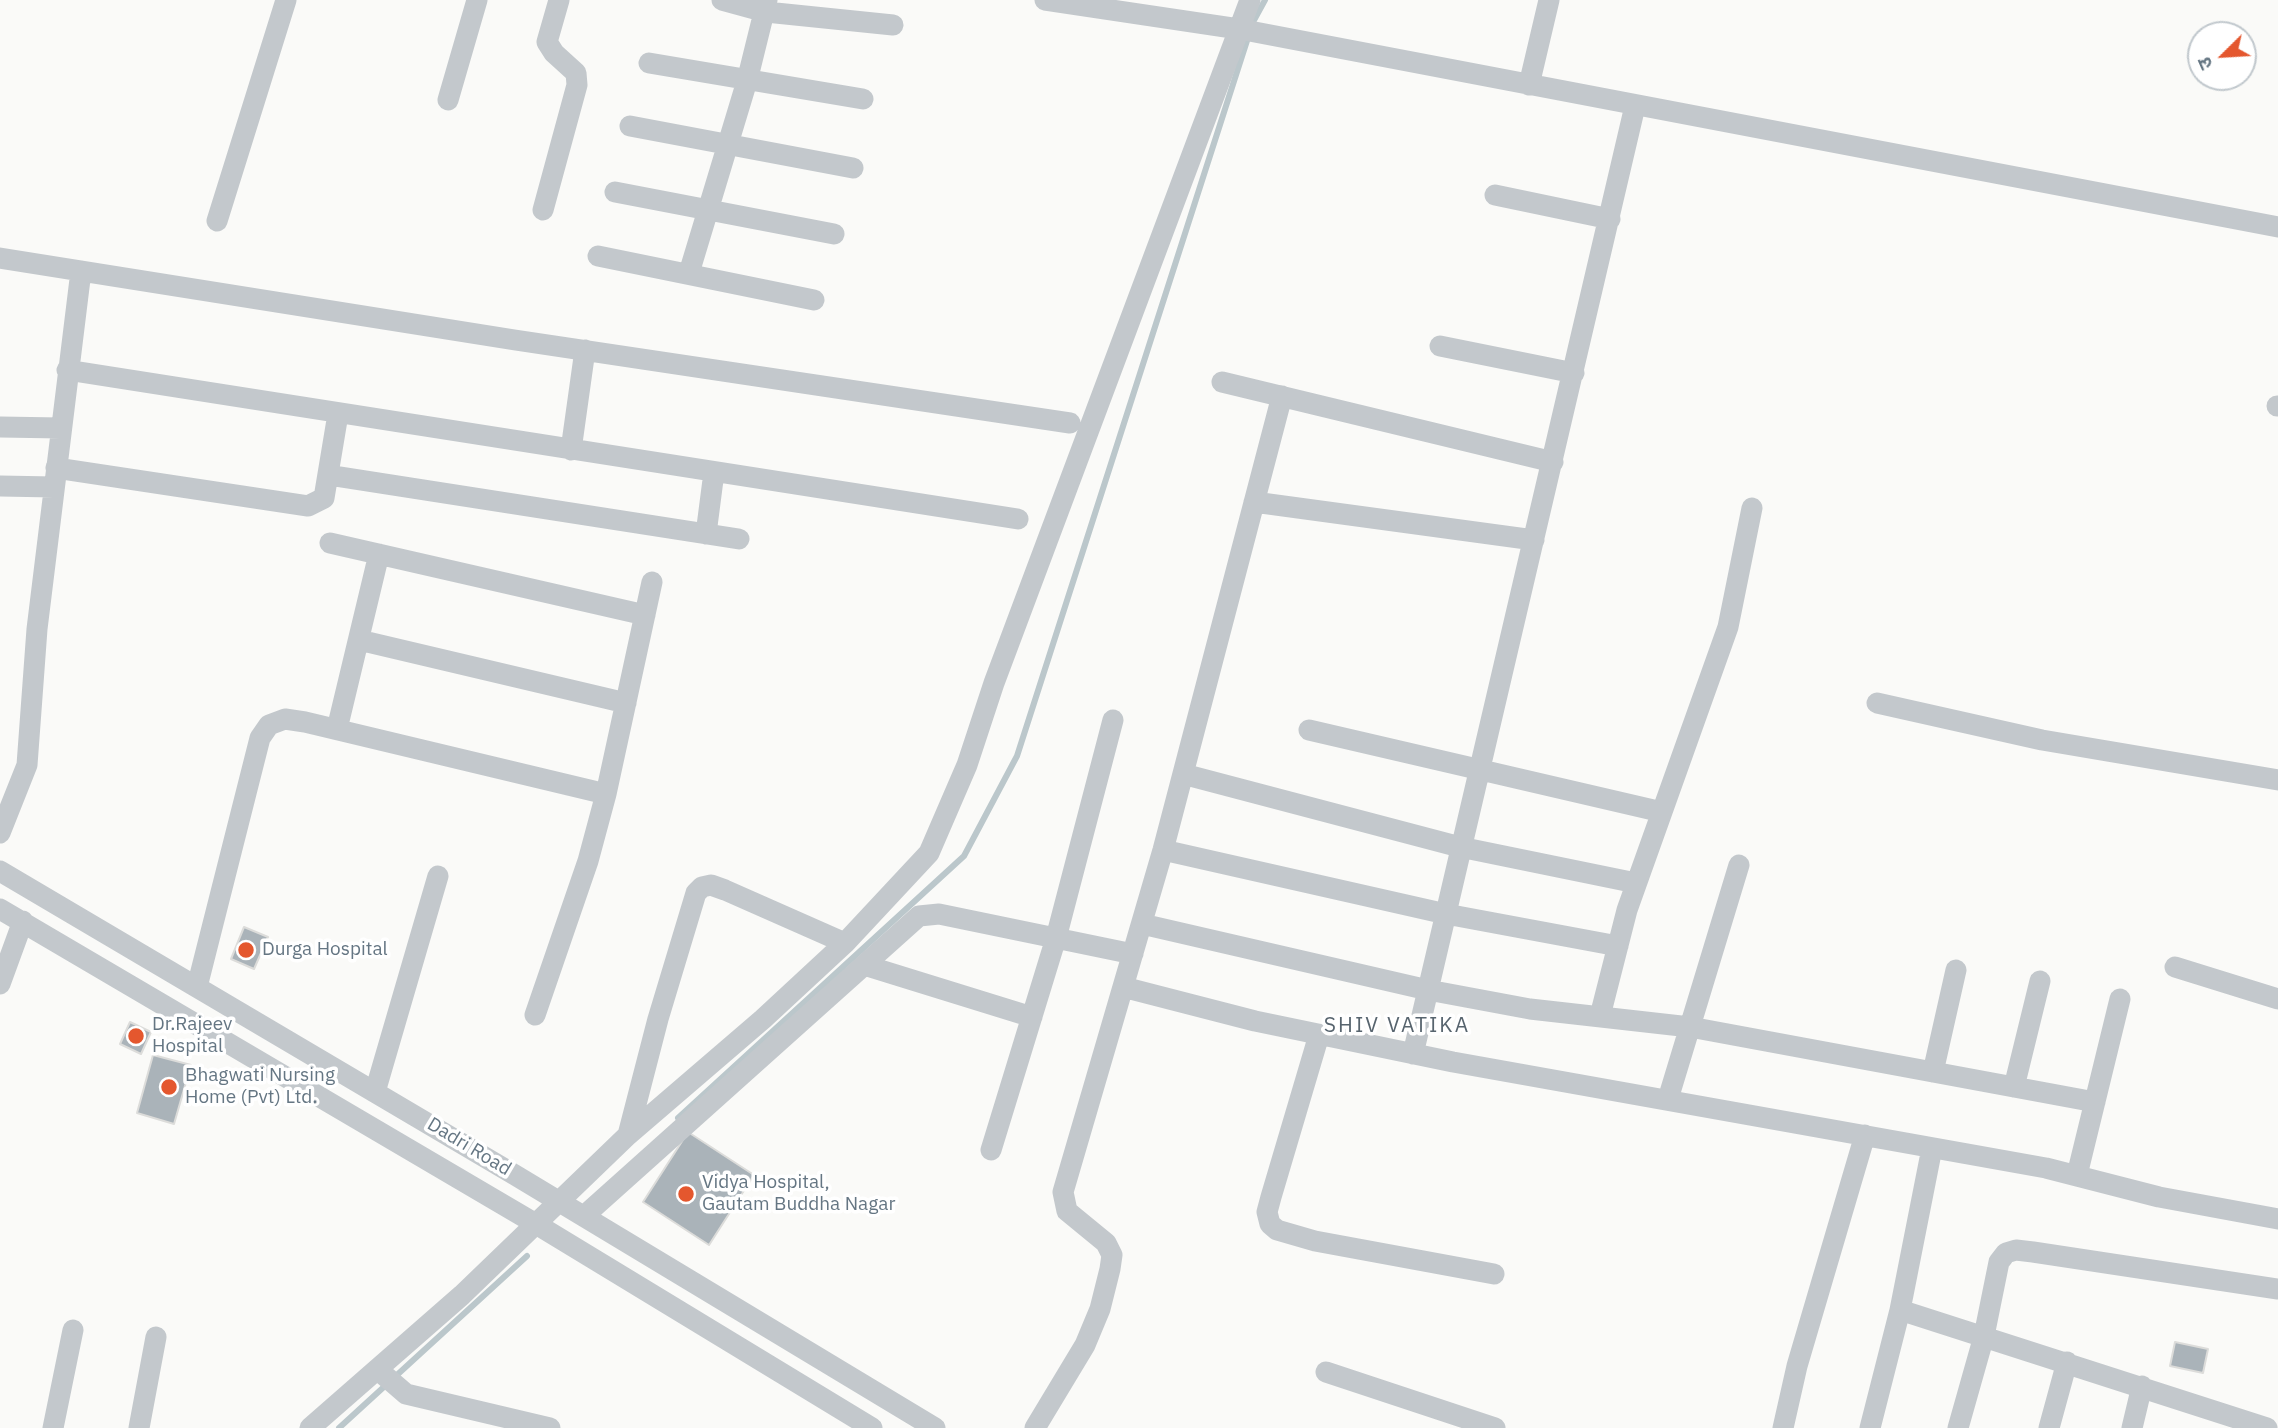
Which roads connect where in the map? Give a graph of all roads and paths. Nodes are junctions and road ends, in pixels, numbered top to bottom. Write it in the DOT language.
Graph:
graph roads {
  1 [pos="286,0"];
  2 [pos="477,0"];
  3 [pos="559,0"];
  4 [pos="722,0"];
  5 [pos="1045,0"];
  6 [pos="1250,0"];
  7 [pos="1549,0"];
  8 [pos="766,6"];
  9 [pos="893,25"];
  10 [pos="1247,31"];
  11 [pos="649,63"];
  12 [pos="747,81"];
  13 [pos="1529,85"];
  14 [pos="863,99"];
  15 [pos="448,100"];
  16 [pos="1635,106"];
  17 [pos="630,125"];
  18 [pos="727,143"];
  19 [pos="853,168"];
  20 [pos="615,192"];
  21 [pos="1495,195"];
  22 [pos="707,209"];
  23 [pos="543,210"];
  24 [pos="1609,219"];
  25 [pos="217,221"];
  26 [pos="2278,227"];
  27 [pos="834,234"];
  28 [pos="598,256"];
  29 [pos="0,258"];
  30 [pos="81,271"];
  31 [pos="689,273"];
  32 [pos="814,300"];
  33 [pos="1440,346"];
  34 [pos="585,351"];
  35 [pos="68,370"];
  36 [pos="1574,373"];
  37 [pos="1222,382"];
  38 [pos="1282,396"];
  39 [pos="338,414"];
  40 [pos="1070,422"];
  41 [pos="0,427"];
  42 [pos="61,428"];
  43 [pos="570,450"];
  44 [pos="1553,462"];
  45 [pos="713,472"];
  46 [pos="328,475"];
  47 [pos="55,477"];
  48 [pos="0,486"];
  49 [pos="1254,502"];
  50 [pos="1752,508"];
  51 [pos="1018,519"];
  52 [pos="706,534"];
  53 [pos="739,539"];
  54 [pos="1534,540"];
  55 [pos="330,543"];
  56 [pos="379,554"];
  57 [pos="652,582"];
  58 [pos="645,615"];
  59 [pos="359,640"];
  60 [pos="626,703"];
  61 [pos="1877,703"];
  62 [pos="1113,720"];
  63 [pos="337,729"];
  64 [pos="1309,730"];
  65 [pos="1478,770"];
  66 [pos="1183,774"];
  67 [pos="2278,780"];
  68 [pos="606,794"];
  69 [pos="1662,812"];
  70 [pos="0,833"];
  71 [pos="1461,847"];
  72 [pos="1163,850"];
  73 [pos="1739,865"];
  74 [pos="0,871"];
  75 [pos="438,876"];
  76 [pos="1636,883"];
  77 [pos="0,909"];
  78 [pos="1446,914"];
  79 [pos="23,921"];
  80 [pos="1142,925"];
  81 [pos="1056,938"];
  82 [pos="845,943"];
  83 [pos="1618,946"];
  84 [pos="1133,954"];
  85 [pos="864,965"];
  86 [pos="2175,967"];
  87 [pos="1956,970"];
  88 [pos="2040,981"];
  89 [pos="0,984"];
  90 [pos="197,987"];
  91 [pos="1124,987"];
  92 [pos="1428,990"];
  93 [pos="2120,999"];
  94 [pos="2278,999"];
  95 [pos="535,1015"];
  96 [pos="1600,1016"];
  97 [pos="1032,1017"];
  98 [pos="1690,1027"];
  99 [pos="1319,1035"];
  100 [pos="1413,1054"];
  101 [pos="1933,1072"];
  102 [pos="2014,1087"];
  103 [pos="375,1092"];
  104 [pos="1668,1099"];
  105 [pos="2095,1102"];
  106 [pos="1865,1135"];
  107 [pos="628,1136"];
  108 [pos="1932,1148"];
  109 [pos="991,1150"];
  110 [pos="2077,1175"];
  111 [pos="559,1201"];
  112 [pos="584,1216"];
  113 [pos="2278,1219"];
  114 [pos="536,1224"];
  115 [pos="1494,1273"];
  116 [pos="2278,1289"];
  117 [pos="1900,1310"];
  118 [pos="73,1330"];
  119 [pos="1984,1336"];
  120 [pos="156,1337"];
  121 [pos="2067,1363"];
  122 [pos="1326,1372"];
  123 [pos="385,1378"];
  124 [pos="2142,1387"];
  125 [pos="2278,1414"];
  126 [pos="494,1421"];
  127 [pos="869,1427"];
  128 [pos="53,1428"];
  129 [pos="139,1428"];
  130 [pos="310,1428"];
  131 [pos="550,1428"];
  132 [pos="935,1428"];
  133 [pos="1035,1428"];
  134 [pos="1495,1428"];
  135 [pos="1783,1428"];
  136 [pos="1870,1428"];
  137 [pos="1958,1428"];
  138 [pos="2049,1428"];
  139 [pos="2132,1428"];
  140 [pos="2267,1428"];
  141 [pos="2273,1428"];
  1 -- 25 [label="street"];
  2 -- 15 [label="street"];
  3 -- 23 [label="street"];
  4 -- 8 [label="street"];
  5 -- 10 [label="street"];
  6 -- 10 [label="street"];
  7 -- 13 [label="street"];
  8 -- 9 [label="street"];
  8 -- 12 [label="street"];
  10 -- 13 [label="street"];
  10 -- 82 [label="street"];
  11 -- 12 [label="street"];
  12 -- 14 [label="street"];
  12 -- 18 [label="street"];
  13 -- 16 [label="street"];
  16 -- 24 [label="street"];
  16 -- 26 [label="street"];
  17 -- 18 [label="street"];
  18 -- 19 [label="street"];
  18 -- 22 [label="street"];
  20 -- 22 [label="street"];
  21 -- 24 [label="street"];
  22 -- 27 [label="street"];
  22 -- 31 [label="street"];
  24 -- 36 [label="street"];
  28 -- 31 [label="street"];
  29 -- 30 [label="street"];
  30 -- 34 [label="street"];
  30 -- 35 [label="street"];
  31 -- 32 [label="street"];
  33 -- 36 [label="street"];
  34 -- 40 [label="street"];
  34 -- 43 [label="street"];
  35 -- 39 [label="street"];
  35 -- 42 [label="street"];
  36 -- 44 [label="street"];
  37 -- 38 [label="street"];
  38 -- 44 [label="street"];
  38 -- 49 [label="street"];
  39 -- 43 [label="street"];
  39 -- 46 [label="street"];
  41 -- 42 [label="street"];
  42 -- 47 [label="street"];
  43 -- 45 [label="street"];
  44 -- 54 [label="street"];
  45 -- 51 [label="street"];
  45 -- 52 [label="street"];
  46 -- 47 [label="street"];
  46 -- 52 [label="street"];
  47 -- 48 [label="street"];
  47 -- 70 [label="street"];
  49 -- 54 [label="street"];
  49 -- 66 [label="street"];
  50 -- 69 [label="street"];
  52 -- 53 [label="street"];
  54 -- 65 [label="street"];
  55 -- 56 [label="street"];
  56 -- 58 [label="street"];
  56 -- 59 [label="street"];
  57 -- 58 [label="street"];
  58 -- 60 [label="street"];
  59 -- 60 [label="street"];
  59 -- 63 [label="street"];
  60 -- 68 [label="street"];
  61 -- 67 [label="street"];
  62 -- 81 [label="street"];
  63 -- 68 [label="street"];
  63 -- 90 [label="street"];
  64 -- 65 [label="street"];
  65 -- 69 [label="street"];
  65 -- 71 [label="street"];
  66 -- 71 [label="street"];
  66 -- 72 [label="street"];
  68 -- 95 [label="street"];
  69 -- 76 [label="street"];
  71 -- 76 [label="street"];
  71 -- 78 [label="street"];
  72 -- 78 [label="street"];
  72 -- 80 [label="street"];
  73 -- 98 [label="street"];
  74 -- 90 [label="street, Dadri Road"];
  75 -- 103 [label="street"];
  76 -- 83 [label="street"];
  77 -- 79 [label="street, Dadri Road"];
  78 -- 83 [label="street"];
  78 -- 92 [label="street"];
  79 -- 89 [label="street"];
  79 -- 114 [label="street, Dadri Road"];
  80 -- 84 [label="street"];
  80 -- 92 [label="street"];
  81 -- 84 [label="street"];
  81 -- 85 [label="street"];
  81 -- 97 [label="street"];
  82 -- 107 [label="street"];
  82 -- 107 [label="street"];
  83 -- 96 [label="street"];
  84 -- 91 [label="street"];
  85 -- 97 [label="street"];
  85 -- 112 [label="street"];
  86 -- 94 [label="street"];
  87 -- 101 [label="street"];
  88 -- 102 [label="street"];
  90 -- 103 [label="street, Dadri Road"];
  91 -- 99 [label="street"];
  91 -- 133 [label="street"];
  92 -- 96 [label="street"];
  92 -- 100 [label="street"];
  93 -- 105 [label="street"];
  96 -- 98 [label="street"];
  97 -- 109 [label="street"];
  98 -- 101 [label="street"];
  98 -- 104 [label="street"];
  99 -- 100 [label="street"];
  99 -- 115 [label="street"];
  100 -- 104 [label="street"];
  101 -- 102 [label="street"];
  102 -- 105 [label="street"];
  103 -- 111 [label="street, Dadri Road"];
  104 -- 106 [label="street"];
  105 -- 110 [label="street"];
  106 -- 108 [label="street"];
  106 -- 135 [label="street"];
  107 -- 111 [label="street"];
  108 -- 110 [label="street"];
  108 -- 117 [label="street"];
  110 -- 113 [label="street"];
  111 -- 112 [label="street, Dadri Road"];
  111 -- 114 [label="street"];
  112 -- 132 [label="street, Dadri Road"];
  114 -- 123 [label="street"];
  114 -- 127 [label="street, Dadri Road"];
  116 -- 119 [label="street"];
  117 -- 119 [label="street"];
  117 -- 136 [label="street"];
  118 -- 128 [label="street"];
  119 -- 121 [label="street"];
  119 -- 137 [label="street"];
  120 -- 129 [label="street"];
  121 -- 124 [label="street"];
  121 -- 138 [label="street"];
  122 -- 134 [label="street"];
  123 -- 126 [label="street"];
  123 -- 130 [label="street"];
  124 -- 139 [label="street"];
  124 -- 140 [label="street"];
  125 -- 141 [label="street"];
  126 -- 131 [label="street"];
}
